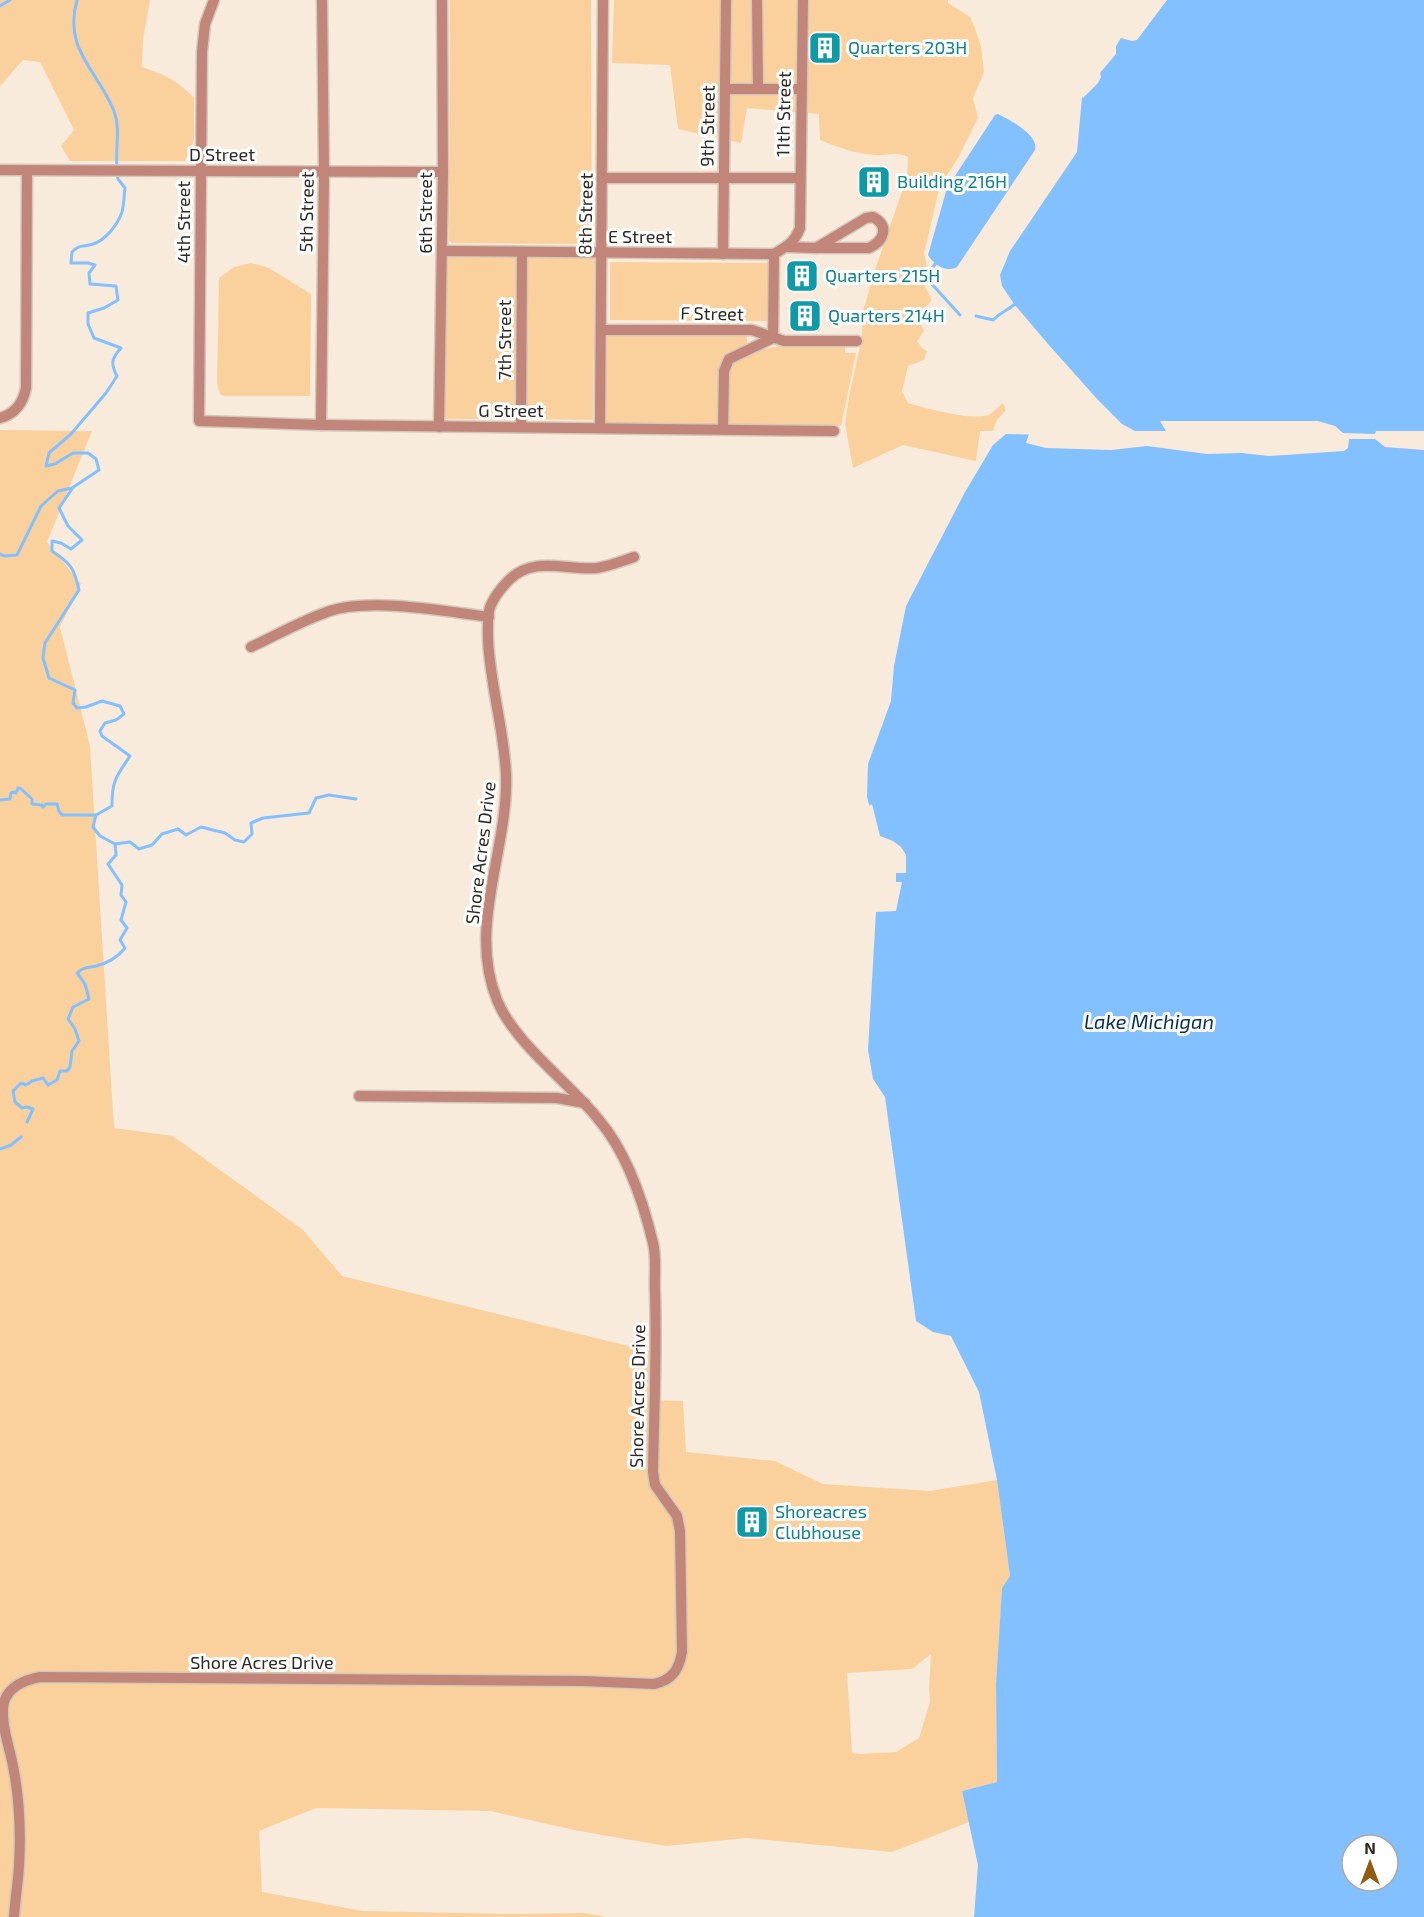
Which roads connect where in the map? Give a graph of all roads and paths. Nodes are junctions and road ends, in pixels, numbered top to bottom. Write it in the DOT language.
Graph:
graph roads {
  1 [pos="214,0"];
  2 [pos="322,0"];
  3 [pos="442,0"];
  4 [pos="603,0"];
  5 [pos="726,0"];
  6 [pos="757,0"];
  7 [pos="803,0"];
  8 [pos="725,89"];
  9 [pos="758,89"];
  10 [pos="801,89"];
  11 [pos="0,170"];
  12 [pos="27,171"];
  13 [pos="201,172"];
  14 [pos="324,172"];
  15 [pos="443,172"];
  16 [pos="723,177"];
  17 [pos="603,178"];
  18 [pos="800,178"];
  19 [pos="800,228"];
  20 [pos="786,247"];
  21 [pos="816,248"];
  22 [pos="442,251"];
  23 [pos="522,252"];
  24 [pos="602,253"];
  25 [pos="723,254"];
  26 [pos="774,254"];
  27 [pos="601,330"];
  28 [pos="773,338"];
  29 [pos="857,341"];
  30 [pos="199,409"];
  31 [pos="0,418"];
  32 [pos="321,425"];
  33 [pos="439,427"];
  34 [pos="521,427"];
  35 [pos="600,427"];
  36 [pos="723,429"];
  37 [pos="834,431"];
  38 [pos="634,557"];
  39 [pos="489,617"];
  40 [pos="250,647"];
  41 [pos="359,1096"];
  42 [pos="585,1104"];
  43 [pos="14,1917"];
  1 -- 13 [label="street, 4th Street"];
  2 -- 14 [label="street, 5th Street"];
  3 -- 15 [label="street, 6th Street"];
  4 -- 17 [label="street, 8th Street"];
  5 -- 8 [label="street, 9th Street"];
  6 -- 9 [label="street"];
  7 -- 10 [label="street, 11th Street"];
  8 -- 9 [label="street"];
  8 -- 16 [label="street, 9th Street"];
  9 -- 10 [label="street"];
  10 -- 18 [label="street, 11th Street"];
  11 -- 12 [label="street, D Street"];
  12 -- 13 [label="street, D Street"];
  12 -- 31 [label="street"];
  13 -- 14 [label="street, D Street"];
  13 -- 30 [label="street, 4th Street"];
  14 -- 15 [label="street, D Street"];
  14 -- 32 [label="street, 5th Street"];
  15 -- 22 [label="street, 6th Street"];
  16 -- 17 [label="street"];
  16 -- 18 [label="street"];
  16 -- 25 [label="street, 9th Street"];
  17 -- 24 [label="street, 8th Street"];
  18 -- 19 [label="street, 11th Street"];
  19 -- 20 [label="street"];
  19 -- 21 [label="street"];
  20 -- 21 [label="street"];
  20 -- 26 [label="street"];
  21 -- 21 [label="street"];
  22 -- 23 [label="street, E Street"];
  22 -- 33 [label="street, 6th Street"];
  23 -- 24 [label="street, E Street"];
  23 -- 34 [label="street, 7th Street"];
  24 -- 25 [label="street, E Street"];
  24 -- 27 [label="street, 8th Street"];
  25 -- 26 [label="street, E Street"];
  26 -- 28 [label="street"];
  27 -- 28 [label="street, F Street"];
  27 -- 35 [label="street, 8th Street"];
  28 -- 29 [label="street, F Street"];
  28 -- 36 [label="street"];
  30 -- 32 [label="street, G Street"];
  32 -- 33 [label="street, G Street"];
  33 -- 34 [label="street, G Street"];
  34 -- 35 [label="street, G Street"];
  35 -- 36 [label="street, G Street"];
  36 -- 37 [label="street, G Street"];
  38 -- 39 [label="street, Shore Acres Drive"];
  39 -- 40 [label="street"];
  39 -- 42 [label="street, Shore Acres Drive"];
  41 -- 42 [label="street"];
  42 -- 43 [label="street, Shore Acres Drive"];
}
